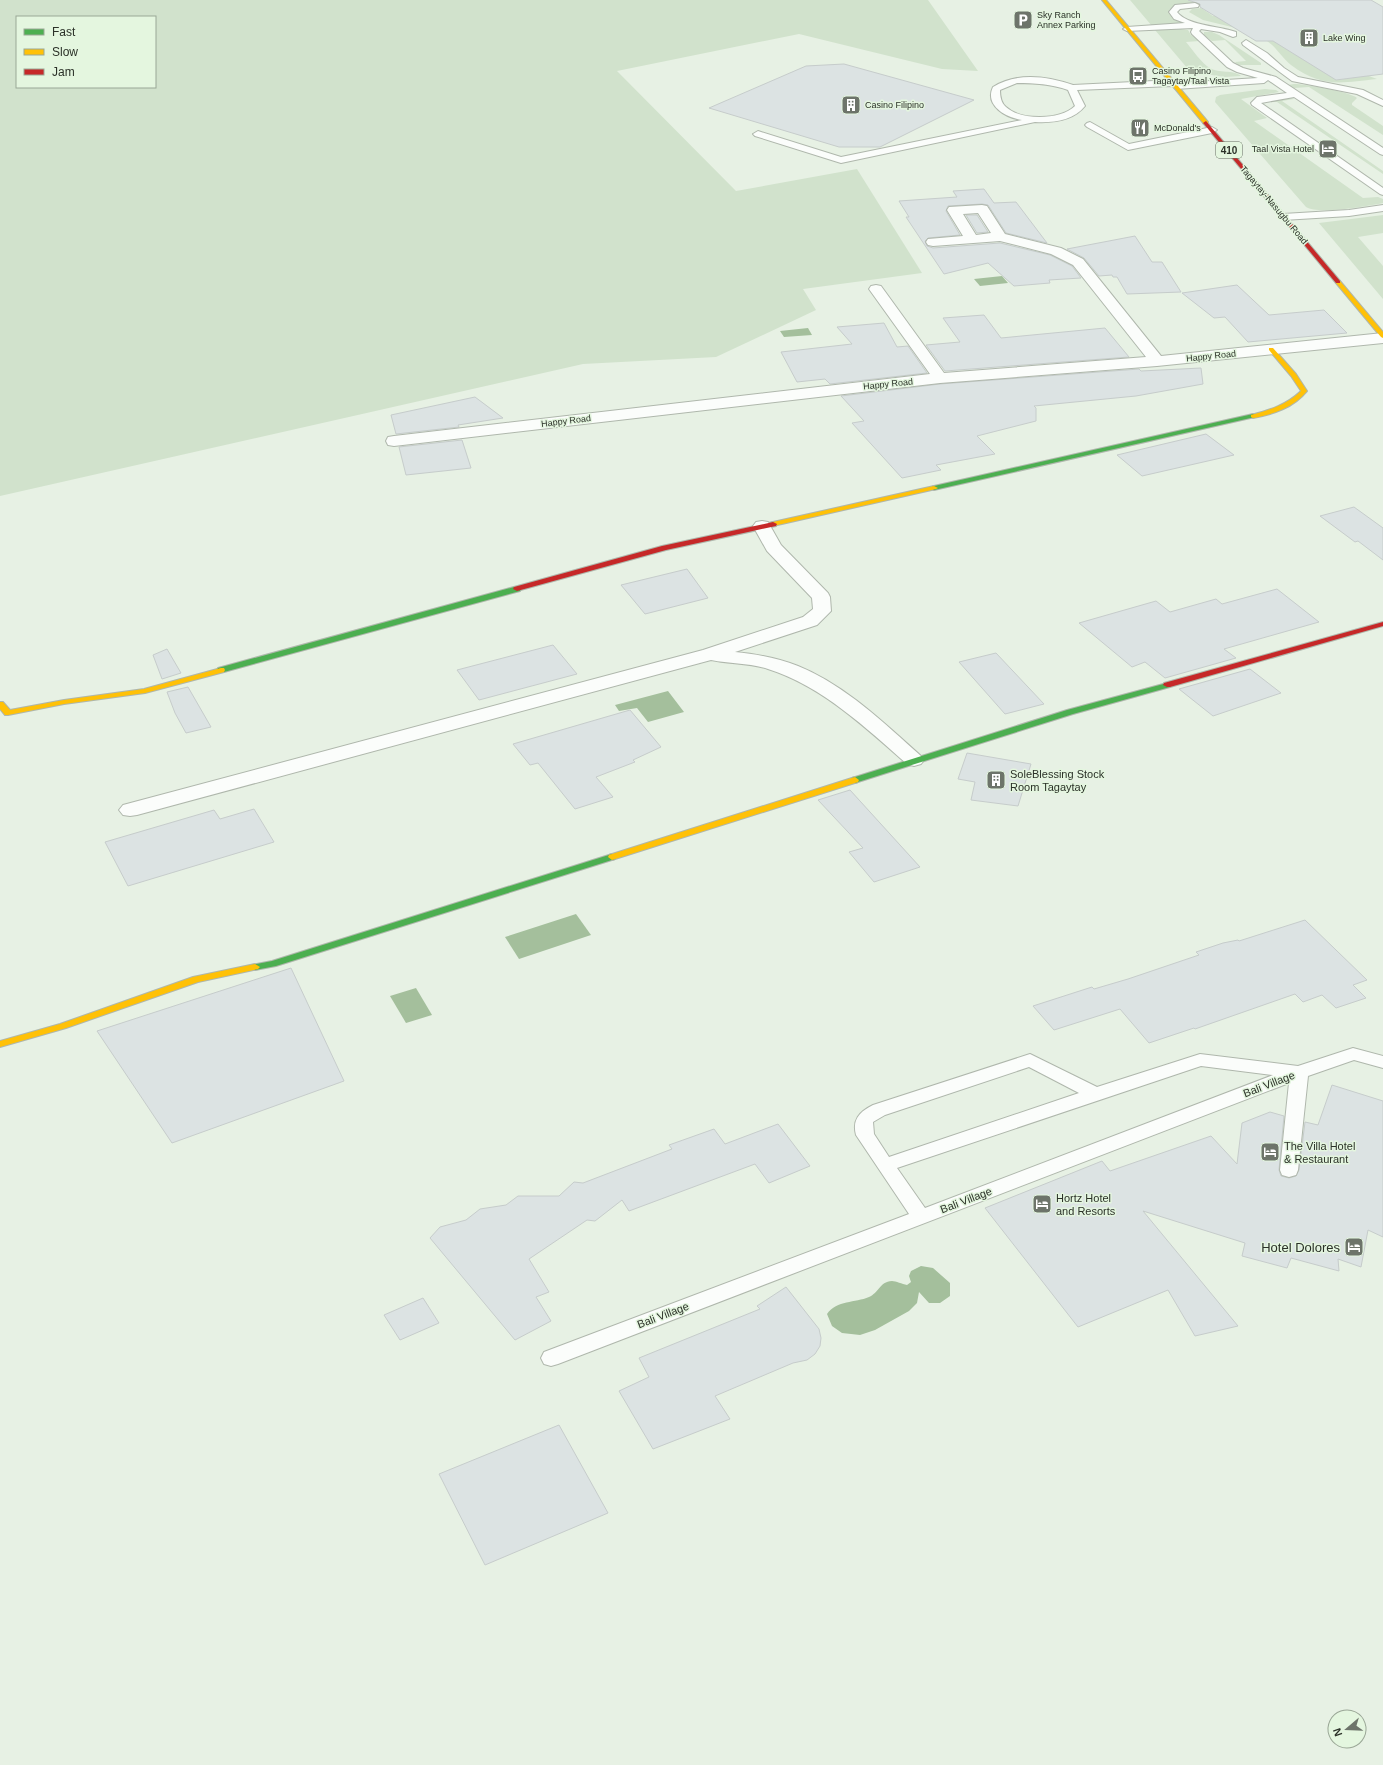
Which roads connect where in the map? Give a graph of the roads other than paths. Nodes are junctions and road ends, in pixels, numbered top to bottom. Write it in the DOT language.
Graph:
graph roads {
  1 [pos="1104,0"];
  2 [pos="1197,6"];
  3 [pos="1198,26"];
  4 [pos="1127,29"];
  5 [pos="1233,34"];
  6 [pos="1246,43"];
  7 [pos="1292,77"];
  8 [pos="1273,79"];
  9 [pos="1175,85"];
  10 [pos="1072,88"];
  11 [pos="1296,94"];
  12 [pos="1383,103"];
  13 [pos="1041,119"];
  14 [pos="1090,125"];
  15 [pos="1212,130"];
  16 [pos="758,134"];
  17 [pos="1383,152"];
  18 [pos="1383,192"];
  19 [pos="1383,208"];
  20 [pos="1283,217"];
  21 [pos="1000,237"];
  22 [pos="972,239"];
  23 [pos="933,242"];
  24 [pos="876,289"];
  25 [pos="1383,337"];
  26 [pos="1271,349"];
  27 [pos="1157,361"];
  28 [pos="940,378"];
  29 [pos="394,441"];
  30 [pos="762,526"];
  31 [pos="1383,624"];
  32 [pos="710,654"];
  33 [pos="0,704"];
  34 [pos="914,760"];
  35 [pos="130,810"];
  36 [pos="0,1044"];
  37 [pos="1383,1062"];
  38 [pos="1299,1072"];
  39 [pos="1096,1094"];
  40 [pos="885,1165"];
  41 [pos="1289,1170"];
  42 [pos="921,1217"];
  43 [pos="551,1358"];
  1 -- 4 [label="street, Tagaytay-Nasugbu Road / 410"];
  2 -- 3 [label="lane"];
  3 -- 4 [label="lane"];
  3 -- 5 [label="lane"];
  3 -- 8 [label="lane"];
  4 -- 9 [label="street, Tagaytay-Nasugbu Road / 410"];
  6 -- 7 [label="lane"];
  7 -- 8 [label="lane"];
  7 -- 12 [label="lane"];
  8 -- 9 [label="lane"];
  8 -- 11 [label="lane"];
  9 -- 10 [label="lane"];
  9 -- 15 [label="street, Tagaytay-Nasugbu Road / 410"];
  10 -- 13 [label="lane"];
  10 -- 13 [label="lane"];
  11 -- 17 [label="lane"];
  11 -- 18 [label="lane"];
  13 -- 16 [label="lane"];
  14 -- 15 [label="lane"];
  15 -- 20 [label="street, Tagaytay-Nasugbu Road / 410"];
  19 -- 20 [label="lane"];
  20 -- 25 [label="street, Tagaytay-Nasugbu Road / 410"];
  21 -- 22 [label="street"];
  21 -- 22 [label="street"];
  21 -- 27 [label="street"];
  22 -- 23 [label="street"];
  24 -- 28 [label="street"];
  25 -- 26 [label="street, Happy Road"];
  26 -- 27 [label="street, Happy Road"];
  26 -- 30 [label="street"];
  27 -- 28 [label="street, Happy Road"];
  28 -- 29 [label="street, Happy Road"];
  30 -- 32 [label="street"];
  30 -- 33 [label="street"];
  31 -- 34 [label="street"];
  32 -- 34 [label="street"];
  32 -- 35 [label="street"];
  34 -- 36 [label="street"];
  37 -- 38 [label="lane, Bali Village"];
  38 -- 39 [label="lane"];
  38 -- 41 [label="lane"];
  38 -- 42 [label="lane, Bali Village"];
  39 -- 40 [label="lane"];
  39 -- 40 [label="lane"];
  40 -- 42 [label="lane"];
  42 -- 43 [label="lane, Bali Village"];
}
